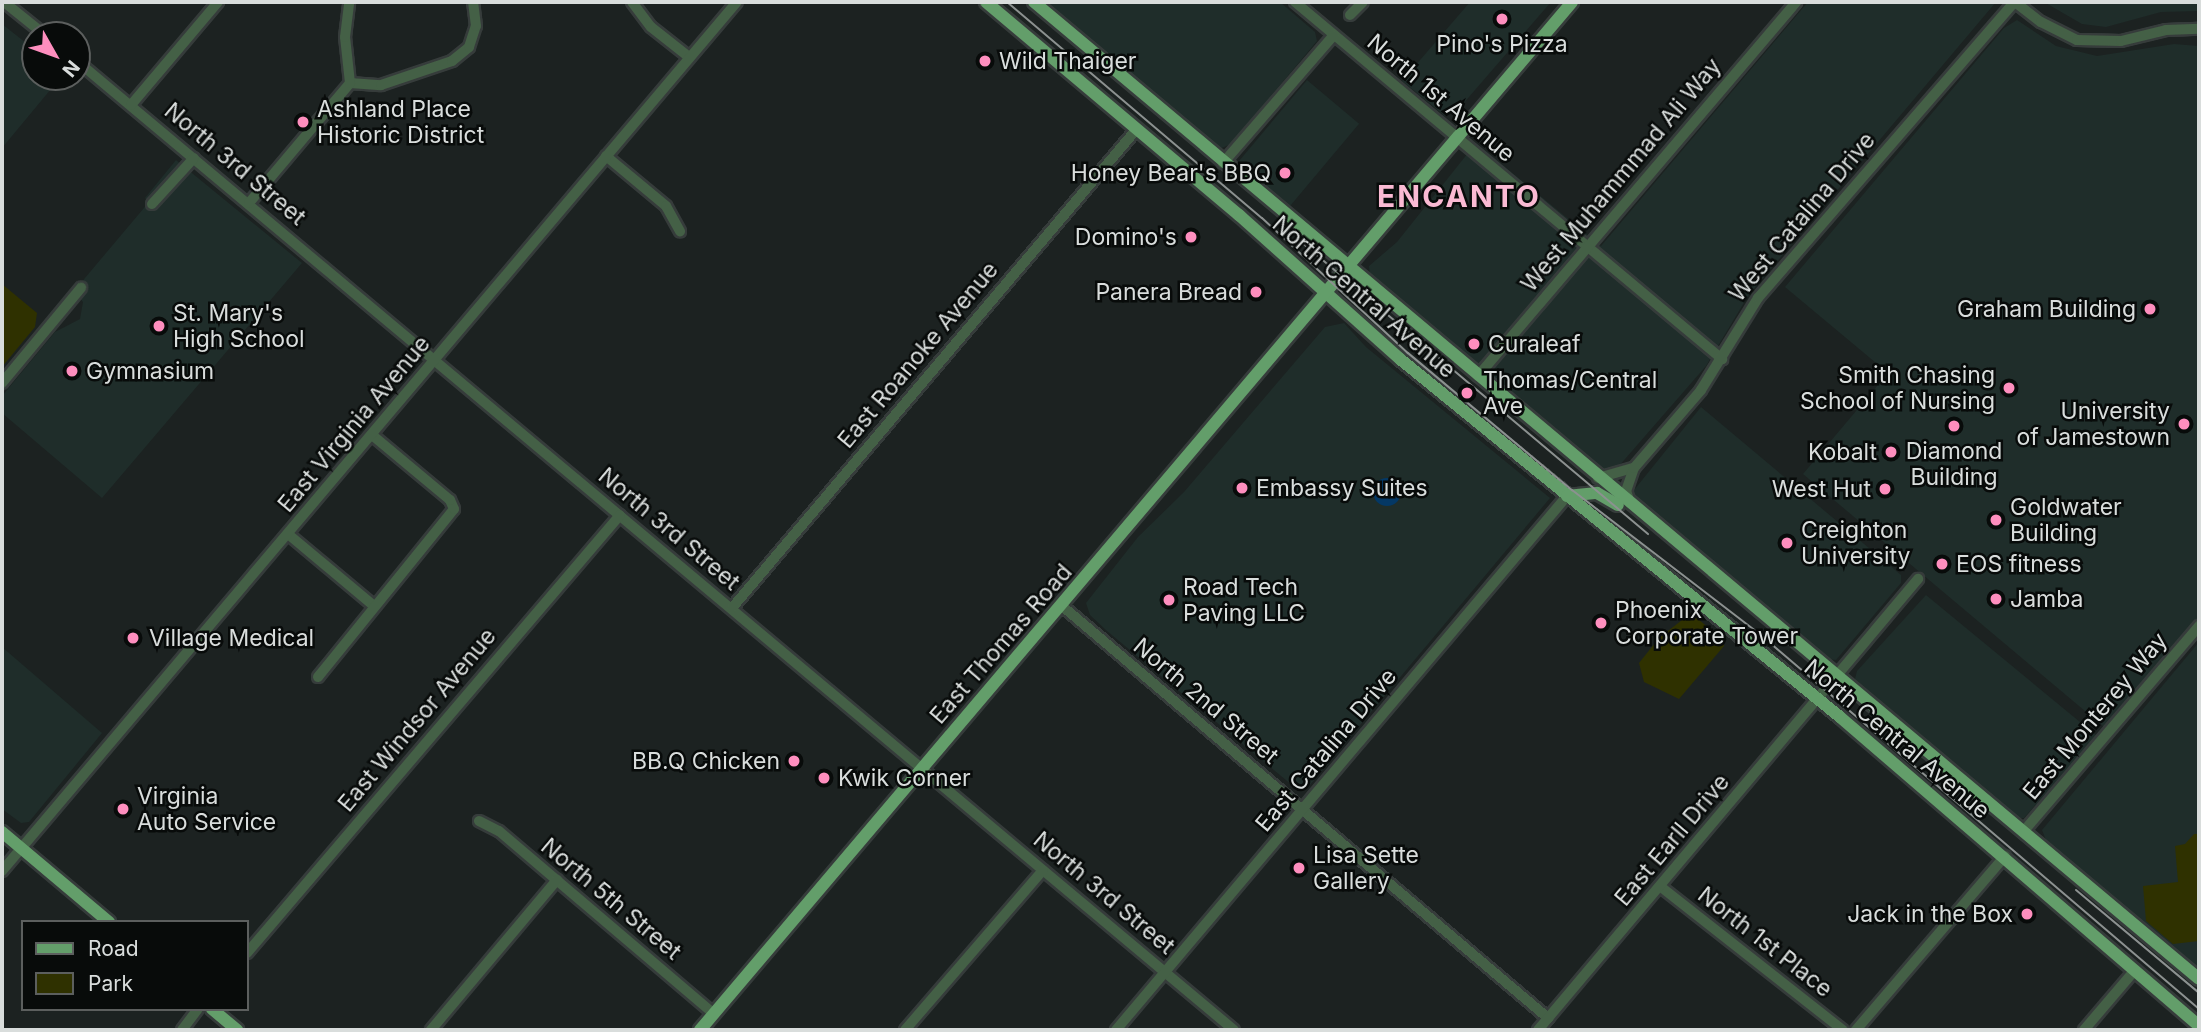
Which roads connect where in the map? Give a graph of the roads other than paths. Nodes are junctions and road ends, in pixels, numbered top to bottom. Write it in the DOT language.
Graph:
graph roads {
  1 [pos="4,2"];
  2 [pos="218,2"];
  3 [pos="349,2"];
  4 [pos="473,2"];
  5 [pos="632,2"];
  6 [pos="737,2"];
  7 [pos="986,2"];
  8 [pos="1034,2"];
  9 [pos="1295,2"];
  10 [pos="1363,2"];
  11 [pos="1572,2"];
  12 [pos="1796,2"];
  13 [pos="2015,2"];
  14 [pos="19,6"];
  15 [pos="1350,15"];
  16 [pos="32,21"];
  17 [pos="2199,29"];
  18 [pos="1334,35"];
  19 [pos="690,57"];
  20 [pos="91,72"];
  21 [pos="350,83"];
  22 [pos="131,105"];
  23 [pos="1136,130"];
  24 [pos="1455,137"];
  25 [pos="606,156"];
  26 [pos="194,158"];
  27 [pos="1223,163"];
  28 [pos="249,203"];
  29 [pos="152,204"];
  30 [pos="680,231"];
  31 [pos="1586,248"];
  32 [pos="1346,266"];
  33 [pos="81,288"];
  34 [pos="1327,289"];
  35 [pos="1722,359"];
  36 [pos="436,360"];
  37 [pos="1478,376"];
  38 [pos="2,383"];
  39 [pos="372,435"];
  40 [pos="1634,468"];
  41 [pos="1598,478"];
  42 [pos="1567,496"];
  43 [pos="1632,507"];
  44 [pos="620,515"];
  45 [pos="1663,530"];
  46 [pos="288,534"];
  47 [pos="1918,579"];
  48 [pos="1061,605"];
  49 [pos="374,606"];
  50 [pos="732,608"];
  51 [pos="2199,626"];
  52 [pos="1838,675"];
  53 [pos="318,677"];
  54 [pos="1818,699"];
  55 [pos="923,767"];
  56 [pos="1303,811"];
  57 [pos="479,821"];
  58 [pos="2,832"];
  59 [pos="2023,832"];
  60 [pos="20,848"];
  61 [pos="2005,856"];
  62 [pos="1044,870"];
  63 [pos="2,871"];
  64 [pos="557,880"];
  65 [pos="1661,887"];
  66 [pos="107,920"];
  67 [pos="248,952"];
  68 [pos="2135,971"];
  69 [pos="1166,973"];
  70 [pos="2199,979"];
  71 [pos="196,1011"];
  72 [pos="214,1011"];
  73 [pos="714,1014"];
  74 [pos="1548,1018"];
  75 [pos="2199,1026"];
  76 [pos="182,1030"];
  77 [pos="237,1030"];
  78 [pos="430,1030"];
  79 [pos="700,1030"];
  80 [pos="905,1030"];
  81 [pos="1116,1030"];
  82 [pos="1234,1030"];
  83 [pos="1538,1030"];
  84 [pos="1843,1030"];
  85 [pos="1856,1030"];
  86 [pos="2084,1030"];
  1 -- 14 [label="street"];
  2 -- 22 [label="street"];
  3 -- 21 [label="street"];
  4 -- 21 [label="street"];
  5 -- 19 [label="street"];
  6 -- 19 [label="street, East Virginia Avenue"];
  7 -- 23 [label="main road, North Central Avenue"];
  8 -- 27 [label="main road, North Central Avenue"];
  9 -- 18 [label="street, North 1st Avenue"];
  10 -- 15 [label="street"];
  11 -- 24 [label="main road, East Thomas Road"];
  12 -- 31 [label="street, West Muhammmad Ali Way"];
  13 -- 17 [label="street"];
  13 -- 35 [label="street, West Catalina Drive"];
  14 -- 16 [label="street"];
  18 -- 24 [label="street, North 1st Avenue"];
  18 -- 27 [label="street"];
  19 -- 25 [label="street, East Virginia Avenue"];
  20 -- 22 [label="street, North 3rd Street"];
  21 -- 28 [label="street"];
  22 -- 26 [label="street, North 3rd Street"];
  23 -- 34 [label="main road, North Central Avenue"];
  23 -- 50 [label="street, East Roanoke Avenue"];
  24 -- 31 [label="street, North 1st Avenue"];
  24 -- 32 [label="main road, East Thomas Road"];
  25 -- 30 [label="street"];
  25 -- 36 [label="street, East Virginia Avenue"];
  26 -- 28 [label="street, North 3rd Street"];
  26 -- 29 [label="street"];
  27 -- 32 [label="main road, North Central Avenue"];
  28 -- 36 [label="street, North 3rd Street"];
  31 -- 35 [label="street, North 1st Avenue"];
  31 -- 37 [label="street, West Muhammmad Ali Way"];
  32 -- 34 [label="main road, East Thomas Road"];
  32 -- 37 [label="main road, North Central Avenue"];
  33 -- 38 [label="street"];
  34 -- 42 [label="main road, North Central Avenue"];
  34 -- 48 [label="main road, East Thomas Road"];
  35 -- 40 [label="street, West Catalina Drive"];
  36 -- 39 [label="street, East Virginia Avenue"];
  36 -- 44 [label="street, North 3rd Street"];
  37 -- 41 [label="main road, North Central Avenue"];
  39 -- 46 [label="street, East Virginia Avenue"];
  39 -- 49 [label="street"];
  40 -- 41 [label="street"];
  40 -- 43 [label="street"];
  41 -- 43 [label="main road, North Central Avenue"];
  42 -- 45 [label="main road"];
  42 -- 54 [label="main road, North Central Avenue"];
  42 -- 56 [label="street, East Catalina Drive"];
  43 -- 45 [label="main road, North Central Avenue"];
  44 -- 50 [label="street, North 3rd Street"];
  44 -- 67 [label="street, East Windsor Avenue"];
  45 -- 52 [label="main road, North Central Avenue"];
  46 -- 49 [label="street"];
  46 -- 60 [label="street, East Virginia Avenue"];
  47 -- 52 [label="street, East Earll Drive"];
  48 -- 55 [label="main road, East Thomas Road"];
  48 -- 56 [label="street, North 2nd Street"];
  49 -- 53 [label="street"];
  50 -- 55 [label="street, North 3rd Street"];
  51 -- 59 [label="street, East Monterey Way"];
  52 -- 54 [label="street, East Earll Drive"];
  52 -- 59 [label="main road, North Central Avenue"];
  54 -- 61 [label="main road, North Central Avenue"];
  54 -- 65 [label="street, East Earll Drive"];
  55 -- 62 [label="street, North 3rd Street"];
  55 -- 73 [label="main road, East Thomas Road"];
  56 -- 69 [label="street, East Catalina Drive"];
  56 -- 74 [label="street, North 2nd Street"];
  57 -- 64 [label="street, North 5th Street"];
  58 -- 60 [label="main road"];
  59 -- 70 [label="main road, North Central Avenue"];
  60 -- 63 [label="street, East Virginia Avenue"];
  60 -- 66 [label="main road"];
  61 -- 68 [label="main road, North Central Avenue"];
  61 -- 85 [label="street"];
  62 -- 69 [label="street, North 3rd Street"];
  62 -- 80 [label="street"];
  64 -- 73 [label="street, North 5th Street"];
  64 -- 78 [label="street"];
  65 -- 74 [label="street, East Earll Drive"];
  65 -- 84 [label="street, North 1st Place"];
  68 -- 75 [label="main road, North Central Avenue"];
  68 -- 86 [label="street"];
  69 -- 81 [label="street, East Catalina Drive"];
  69 -- 82 [label="street, North 3rd Street"];
  71 -- 76 [label="street"];
  72 -- 77 [label="main road"];
  73 -- 79 [label="main road, East Thomas Road"];
  74 -- 83 [label="street, East Earll Drive"];
}
